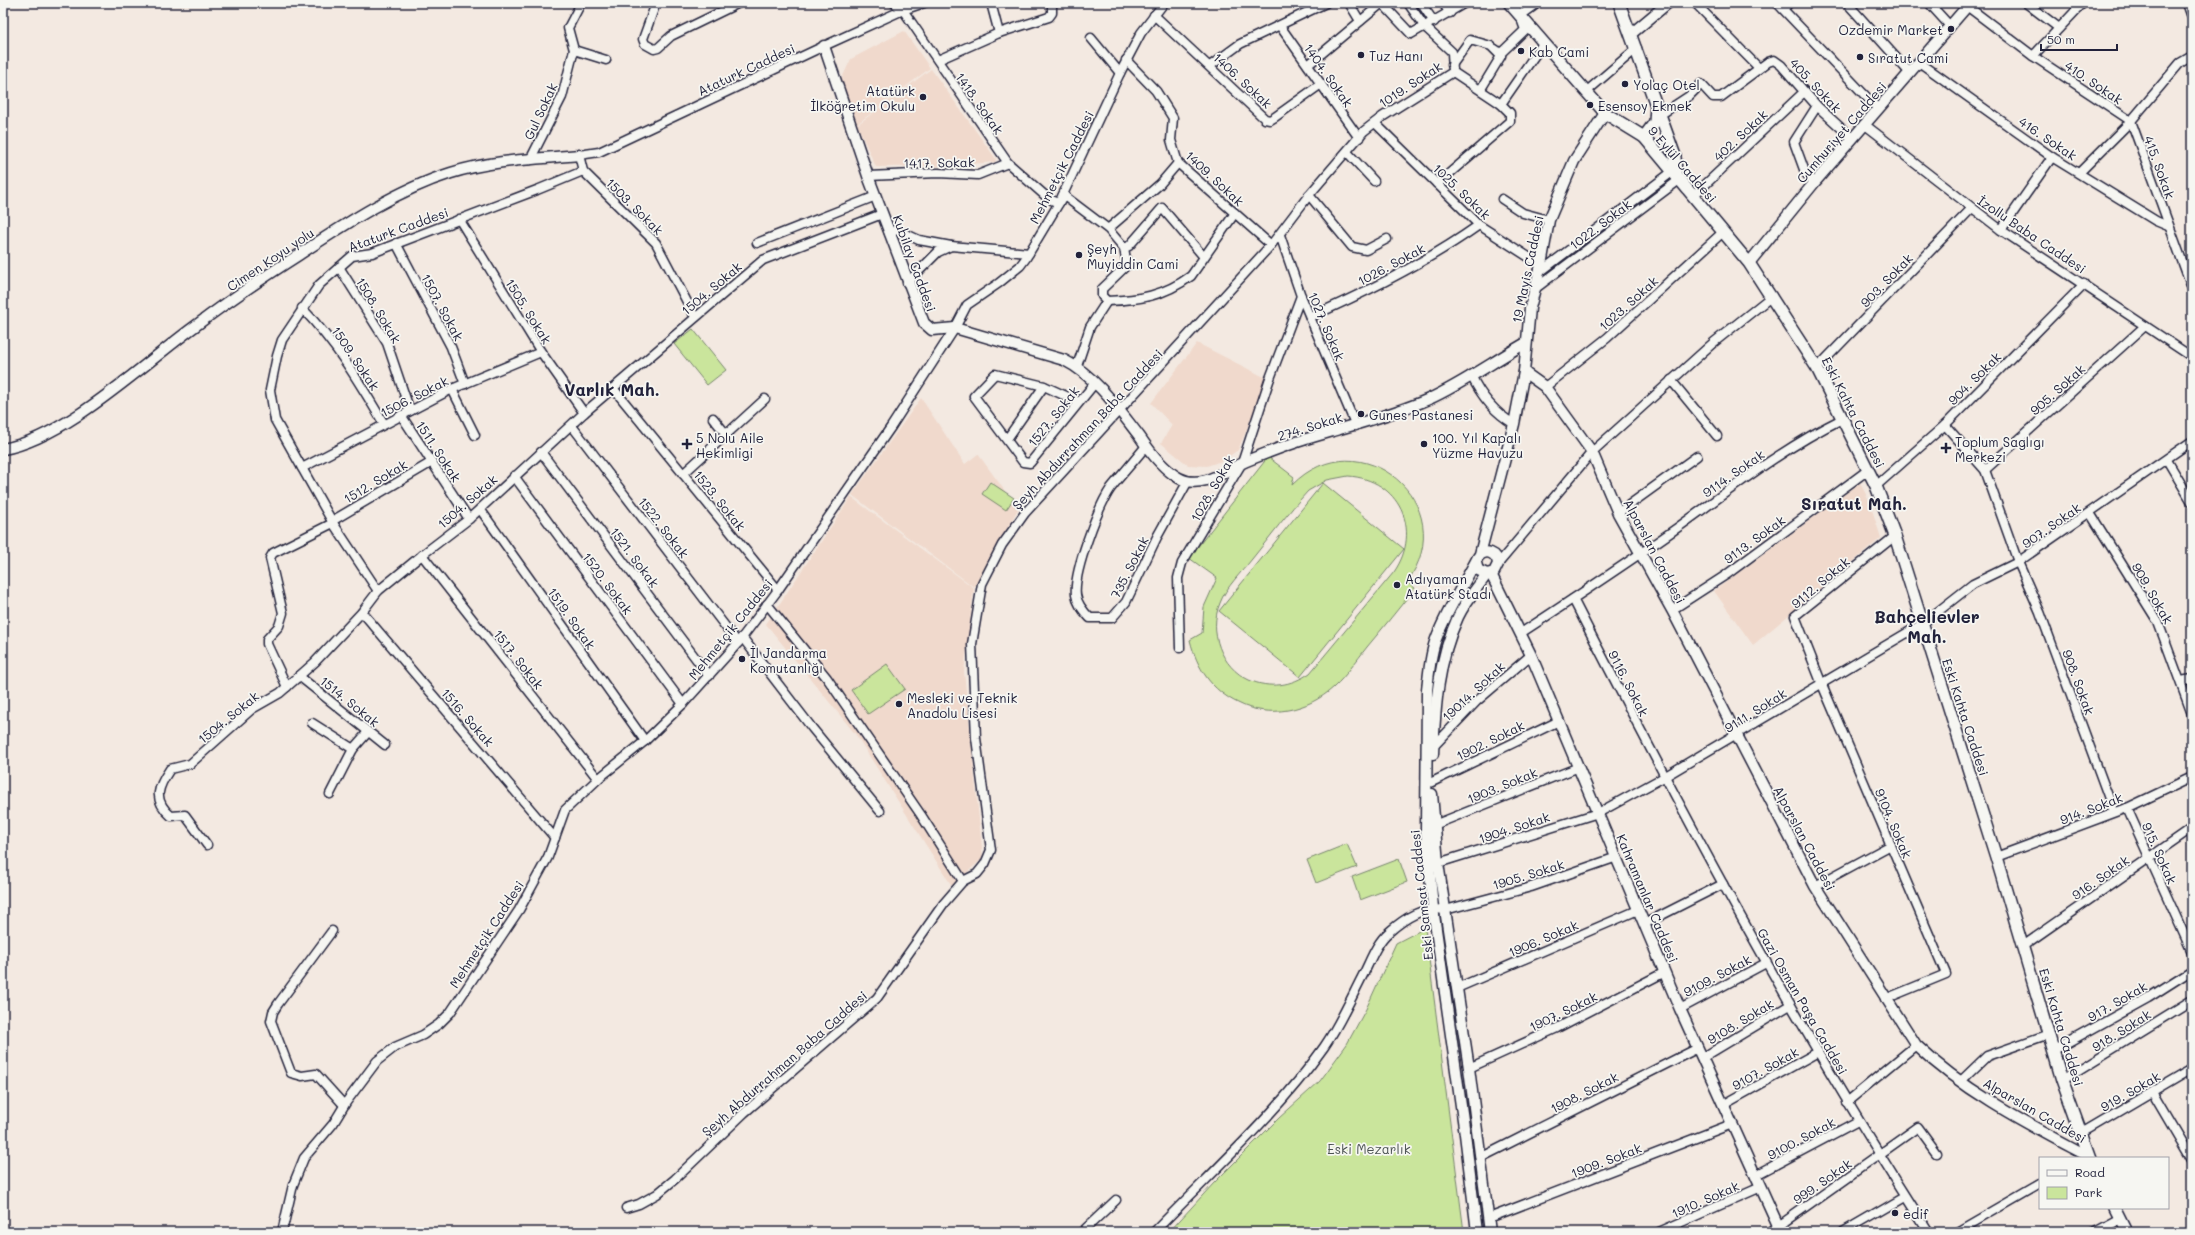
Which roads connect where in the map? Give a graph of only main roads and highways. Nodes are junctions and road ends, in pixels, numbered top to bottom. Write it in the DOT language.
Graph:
graph roads {
  1 [pos="1509,3"];
  2 [pos="1619,3"];
  3 [pos="1658,110"];
  4 [pos="1644,137"];
  5 [pos="1676,176"];
  6 [pos="1749,263"];
  7 [pos="2087,1157"];
  8 [pos="2117,1213"];
  9 [pos="2128,1232"];
  1 -- 4 [label="main road, 9 Eylül Caddesi"];
  2 -- 3 [label="main road"];
  3 -- 4 [label="main road"];
  3 -- 5 [label="main road"];
  4 -- 5 [label="main road, 9 Eylül Caddesi"];
  5 -- 6 [label="main road, 9 Eylül Caddesi"];
  6 -- 7 [label="main road, Eski Kahta Caddesi"];
  8 -- 9 [label="main road"];
}
